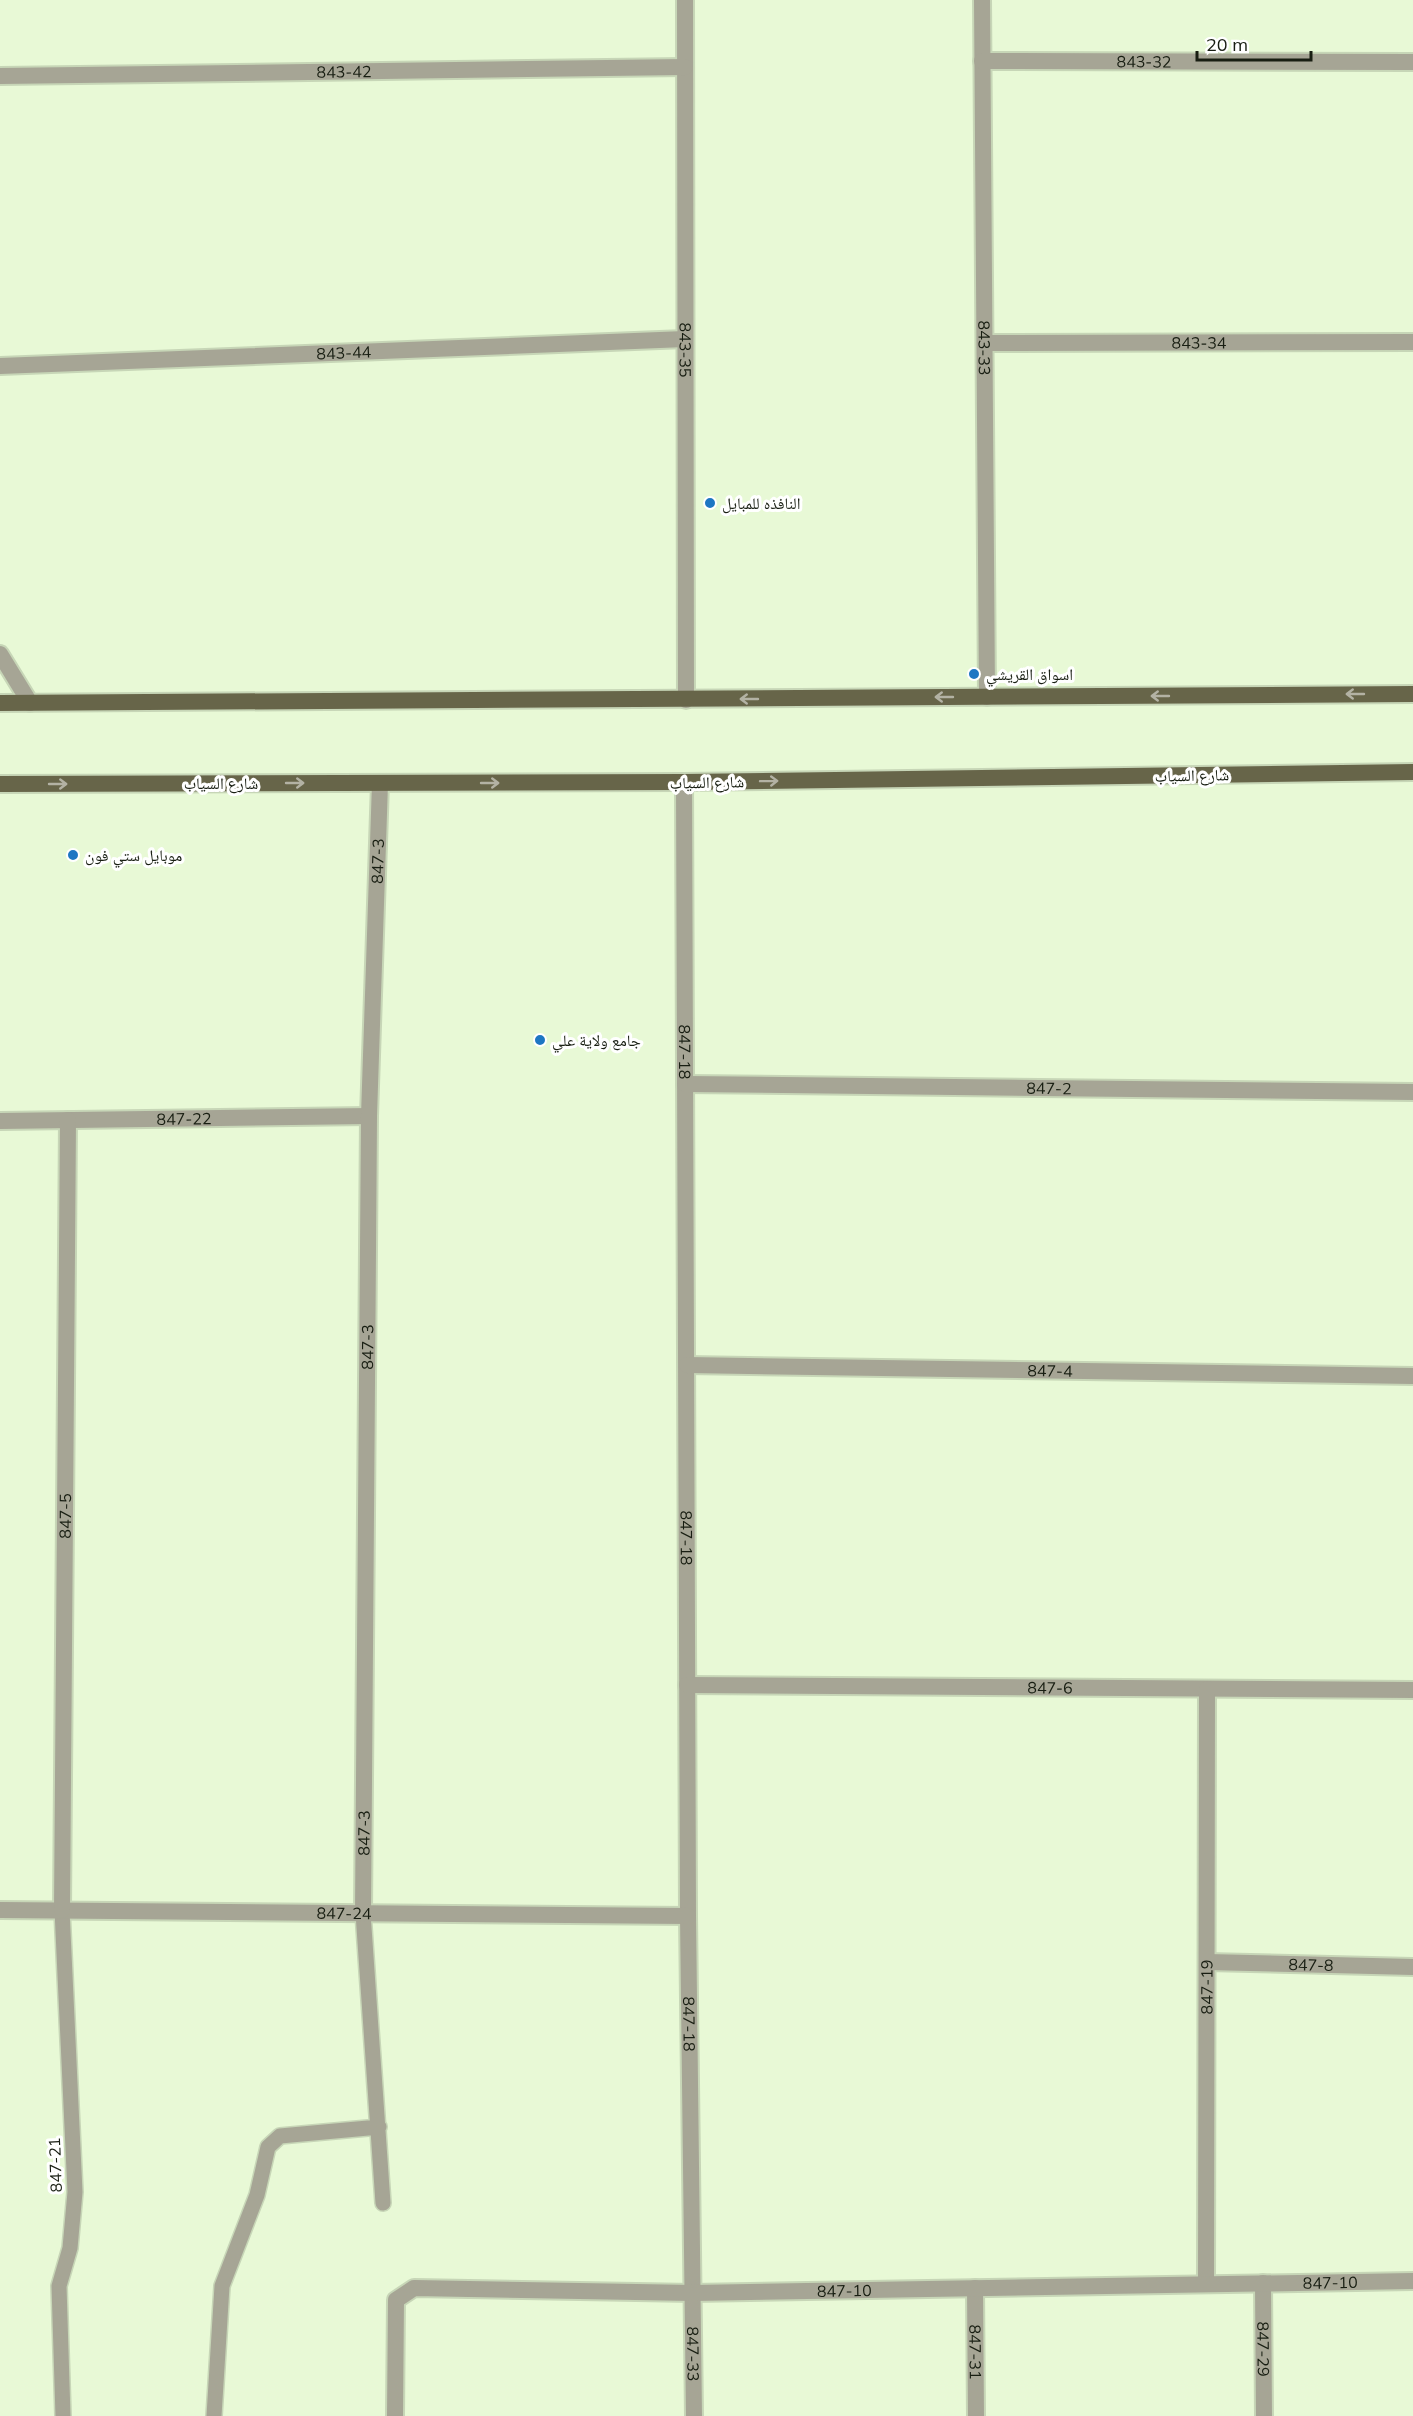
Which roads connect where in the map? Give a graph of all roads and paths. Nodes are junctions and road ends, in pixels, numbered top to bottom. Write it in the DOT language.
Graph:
graph roads {
  1 [pos="685,0"];
  2 [pos="982,0"];
  3 [pos="982,61"];
  4 [pos="1413,62"];
  5 [pos="686,67"];
  6 [pos="0,76"];
  7 [pos="685,339"];
  8 [pos="1413,342"];
  9 [pos="985,343"];
  10 [pos="0,366"];
  11 [pos="0,654"];
  12 [pos="1413,694"];
  13 [pos="987,697"];
  14 [pos="686,700"];
  15 [pos="0,703"];
  16 [pos="30,703"];
  17 [pos="1413,772"];
  18 [pos="684,782"];
  19 [pos="380,783"];
  20 [pos="0,784"];
  21 [pos="685,1084"];
  22 [pos="1413,1092"];
  23 [pos="369,1116"];
  24 [pos="69,1120"];
  25 [pos="0,1121"];
  26 [pos="687,1365"];
  27 [pos="1413,1376"];
  28 [pos="687,1685"];
  29 [pos="1208,1689"];
  30 [pos="1413,1690"];
  31 [pos="0,1910"];
  32 [pos="62,1910"];
  33 [pos="363,1913"];
  34 [pos="688,1916"];
  35 [pos="1207,1962"];
  36 [pos="1413,1967"];
  37 [pos="379,2127"];
  38 [pos="384,2203"];
  39 [pos="1413,2281"];
  40 [pos="1263,2283"];
  41 [pos="1206,2284"];
  42 [pos="975,2288"];
  43 [pos="693,2293"];
  44 [pos="63,2416"];
  45 [pos="214,2416"];
  46 [pos="395,2416"];
  47 [pos="694,2416"];
  48 [pos="976,2416"];
  49 [pos="1264,2416"];
  1 -- 5 [label="street, 843-35"];
  2 -- 3 [label="street, 843-33"];
  3 -- 4 [label="street, 843-32"];
  3 -- 9 [label="street, 843-33"];
  5 -- 6 [label="street, 843-42"];
  5 -- 7 [label="street, 843-35"];
  7 -- 10 [label="street, 843-44"];
  7 -- 14 [label="street, 843-35"];
  8 -- 9 [label="street, 843-34"];
  9 -- 13 [label="street, 843-33"];
  11 -- 16 [label="street"];
  12 -- 13 [label="main road, one-way"];
  13 -- 14 [label="main road, one-way"];
  14 -- 16 [label="main road"];
  15 -- 16 [label="main road"];
  18 -- 17 [label="main road, شارع السياب, one-way"];
  19 -- 18 [label="main road, شارع السياب, one-way"];
  18 -- 21 [label="street, 847-18"];
  20 -- 19 [label="main road, شارع السياب, one-way"];
  19 -- 23 [label="street, 847-3"];
  21 -- 22 [label="street, 847-2"];
  21 -- 26 [label="street, 847-18"];
  23 -- 24 [label="street, 847-22"];
  23 -- 33 [label="street, 847-3"];
  24 -- 25 [label="street, 847-22"];
  24 -- 32 [label="street, 847-5"];
  26 -- 27 [label="street, 847-4"];
  26 -- 28 [label="street, 847-18"];
  28 -- 29 [label="street, 847-6"];
  28 -- 34 [label="street, 847-18"];
  29 -- 30 [label="street, 847-6"];
  29 -- 35 [label="street, 847-19"];
  31 -- 32 [label="street, 847-24"];
  32 -- 33 [label="street, 847-24"];
  32 -- 44 [label="lane, 847-21"];
  33 -- 34 [label="street, 847-24"];
  33 -- 37 [label="lane"];
  34 -- 43 [label="street, 847-18"];
  35 -- 36 [label="street, 847-8"];
  35 -- 41 [label="street, 847-19"];
  37 -- 38 [label="lane"];
  37 -- 45 [label="lane"];
  39 -- 40 [label="street, 847-10"];
  40 -- 41 [label="street, 847-10"];
  40 -- 49 [label="street, 847-29"];
  41 -- 42 [label="street, 847-10"];
  42 -- 43 [label="street, 847-10"];
  42 -- 48 [label="street, 847-31"];
  43 -- 46 [label="street, 847-10"];
  43 -- 47 [label="street, 847-33"];
}
